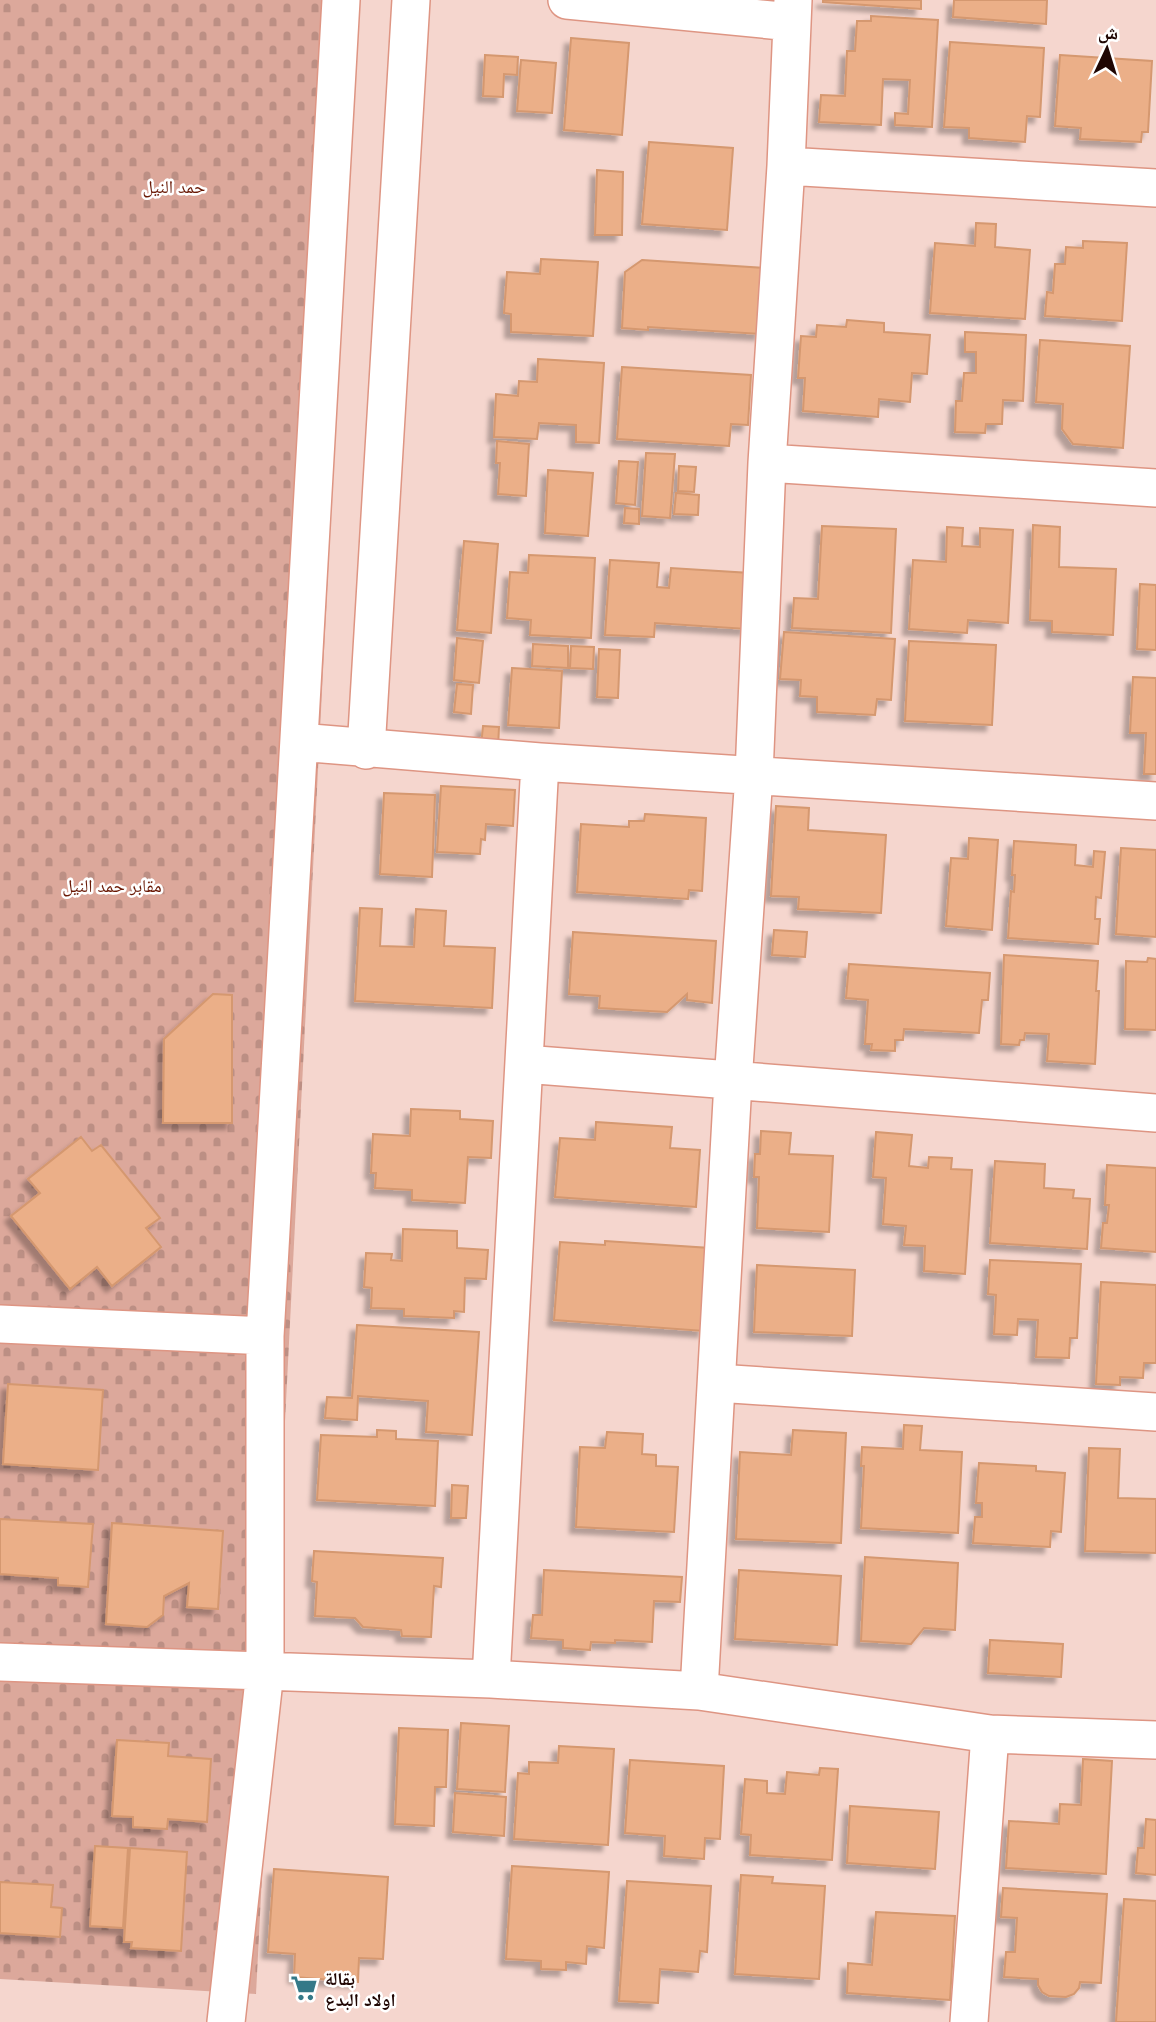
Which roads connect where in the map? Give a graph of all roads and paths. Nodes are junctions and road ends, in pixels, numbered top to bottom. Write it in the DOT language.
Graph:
graph roads {
  1 [pos="341,0"];
  2 [pos="411,0"];
  3 [pos="567,0"];
  4 [pos="793,11"];
  5 [pos="786,166"];
  6 [pos="1156,188"];
  7 [pos="767,463"];
  8 [pos="1156,488"];
  9 [pos="299,743"];
  10 [pos="366,750"];
  11 [pos="540,762"];
  12 [pos="754,775"];
  13 [pos="1156,801"];
  14 [pos="524,1064"];
  15 [pos="733,1082"];
  16 [pos="1156,1113"];
  17 [pos="0,1324"];
  18 [pos="265,1336"];
  19 [pos="717,1383"];
  20 [pos="1156,1412"];
  21 [pos="0,1662"];
  22 [pos="265,1671"];
  23 [pos="491,1679"];
  24 [pos="699,1691"];
  25 [pos="990,1734"];
  26 [pos="1156,1741"];
  27 [pos="226,2022"];
  28 [pos="969,2022"];
  1 -- 9 [label="street"];
  2 -- 10 [label="street"];
  3 -- 4 [label="street"];
  4 -- 5 [label="street"];
  5 -- 6 [label="street"];
  5 -- 7 [label="street"];
  7 -- 8 [label="street"];
  7 -- 12 [label="street"];
  9 -- 10 [label="street"];
  9 -- 18 [label="street"];
  10 -- 11 [label="street"];
  11 -- 12 [label="street"];
  11 -- 14 [label="street"];
  12 -- 13 [label="street"];
  12 -- 15 [label="street"];
  14 -- 15 [label="street"];
  14 -- 23 [label="street"];
  15 -- 16 [label="street"];
  15 -- 19 [label="street"];
  17 -- 18 [label="street"];
  18 -- 22 [label="street"];
  19 -- 20 [label="street"];
  19 -- 24 [label="street"];
  21 -- 22 [label="street"];
  22 -- 23 [label="street"];
  22 -- 27 [label="street"];
  23 -- 24 [label="street"];
  24 -- 25 [label="street"];
  25 -- 26 [label="street"];
  25 -- 28 [label="street"];
}
